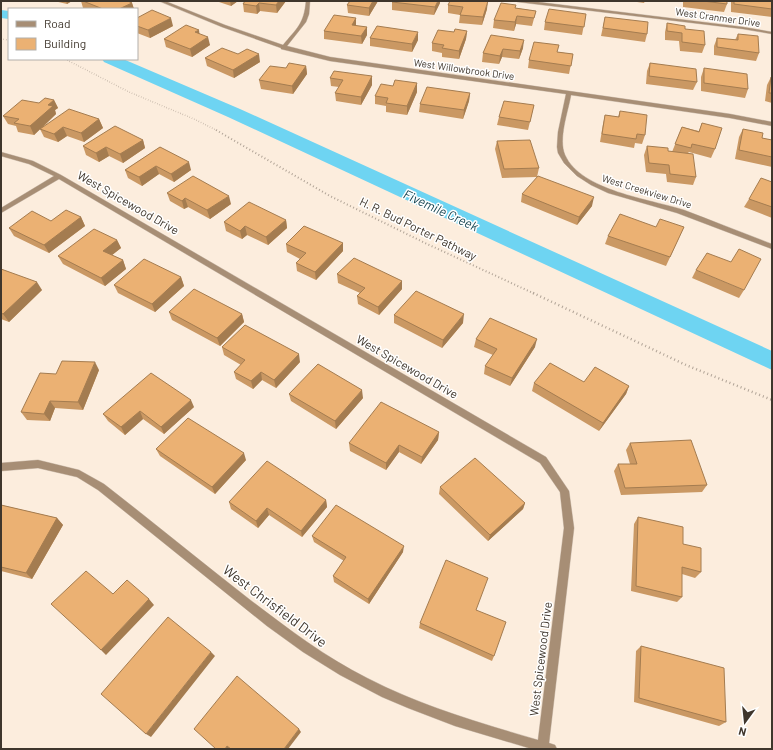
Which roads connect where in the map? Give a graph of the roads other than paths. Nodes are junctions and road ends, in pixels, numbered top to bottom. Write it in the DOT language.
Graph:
graph roads {
  1 [pos="161,1"];
  2 [pos="308,1"];
  3 [pos="518,1"];
  4 [pos="772,33"];
  5 [pos="283,48"];
  6 [pos="569,93"];
  7 [pos="772,124"];
  8 [pos="1,154"];
  9 [pos="58,176"];
  10 [pos="1,211"];
  11 [pos="772,247"];
  12 [pos="1,467"];
  13 [pos="547,748"];
  1 -- 5 [label="street, West Willowbrook Drive"];
  2 -- 5 [label="street"];
  3 -- 4 [label="street, West Cranmer Drive"];
  5 -- 6 [label="street, West Willowbrook Drive"];
  6 -- 7 [label="street, West Willowbrook Drive"];
  6 -- 11 [label="street, West Creekview Drive"];
  8 -- 9 [label="street, West Spicewood Drive"];
  9 -- 10 [label="street"];
  9 -- 13 [label="street, West Spicewood Drive"];
  12 -- 13 [label="street, West Chrisfield Drive"];
}
